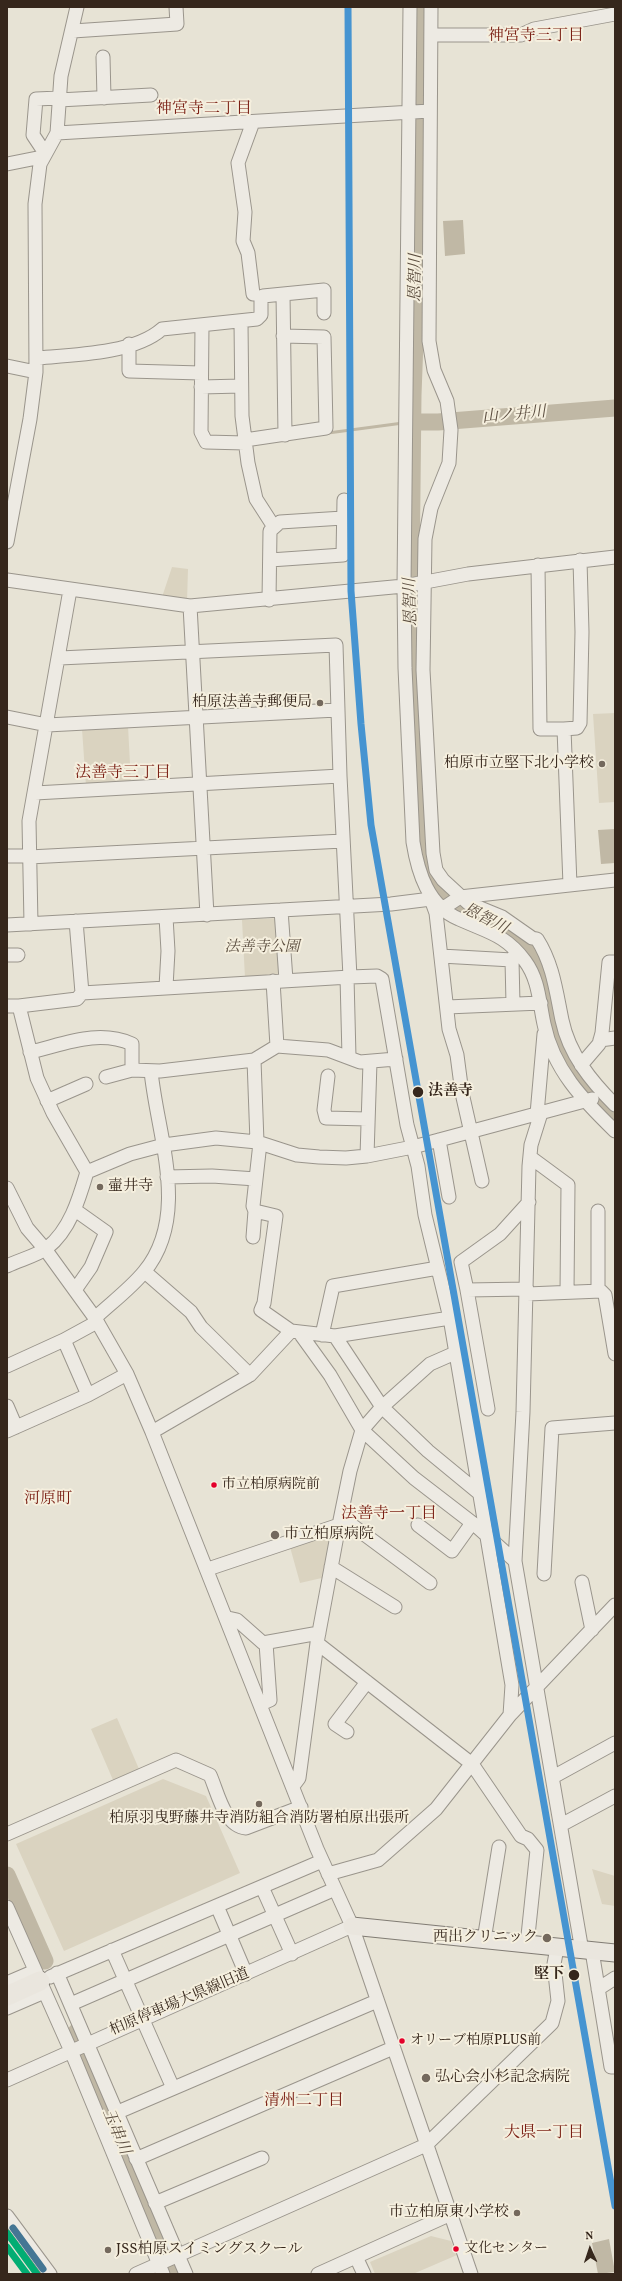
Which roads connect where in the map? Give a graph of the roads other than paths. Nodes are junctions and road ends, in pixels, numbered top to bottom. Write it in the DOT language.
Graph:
graph roads {
  1 [pos="77,7"];
  2 [pos="176,7"];
  3 [pos="410,7"];
  4 [pos="431,7"];
  5 [pos="615,14"];
  6 [pos="73,31"];
  7 [pos="431,35"];
  8 [pos="103,56"];
  9 [pos="151,95"];
  10 [pos="104,98"];
  11 [pos="59,99"];
  12 [pos="428,111"];
  13 [pos="410,112"];
  14 [pos="253,122"];
  15 [pos="57,133"];
  16 [pos="44,155"];
  17 [pos="7,164"];
  18 [pos="410,274"];
  19 [pos="428,275"];
  20 [pos="253,294"];
  21 [pos="283,294"];
  22 [pos="324,313"];
  23 [pos="241,322"];
  24 [pos="202,325"];
  25 [pos="283,336"];
  26 [pos="129,344"];
  27 [pos="36,358"];
  28 [pos="7,366"];
  29 [pos="36,372"];
  30 [pos="201,373"];
  31 [pos="241,386"];
  32 [pos="201,387"];
  33 [pos="285,435"];
  34 [pos="245,442"];
  35 [pos="344,500"];
  36 [pos="343,518"];
  37 [pos="274,527"];
  38 [pos="7,542"];
  39 [pos="615,557"];
  40 [pos="270,560"];
  41 [pos="580,560"];
  42 [pos="538,565"];
  43 [pos="7,580"];
  44 [pos="422,582"];
  45 [pos="405,585"];
  46 [pos="70,590"];
  47 [pos="269,600"];
  48 [pos="190,606"];
  49 [pos="193,652"];
  50 [pos="60,658"];
  51 [pos="337,710"];
  52 [pos="7,717"];
  53 [pos="196,718"];
  54 [pos="47,725"];
  55 [pos="564,729"];
  56 [pos="340,776"];
  57 [pos="199,784"];
  58 [pos="35,793"];
  59 [pos="344,841"];
  60 [pos="202,849"];
  61 [pos="7,856"];
  62 [pos="29,856"];
  63 [pos="615,880"];
  64 [pos="570,885"];
  65 [pos="430,895"];
  66 [pos="460,897"];
  67 [pos="346,907"];
  68 [pos="441,909"];
  69 [pos="281,910"];
  70 [pos="207,915"];
  71 [pos="166,916"];
  72 [pos="76,921"];
  73 [pos="31,924"];
  74 [pos="7,925"];
  75 [pos="514,955"];
  76 [pos="441,956"];
  77 [pos="615,962"];
  78 [pos="348,977"];
  79 [pos="279,980"];
  80 [pos="166,987"];
  81 [pos="82,993"];
  82 [pos="542,1003"];
  83 [pos="513,1004"];
  84 [pos="13,1006"];
  85 [pos="447,1007"];
  86 [pos="544,1024"];
  87 [pos="615,1038"];
  88 [pos="600,1040"];
  89 [pos="277,1046"];
  90 [pos="30,1052"];
  91 [pos="349,1057"];
  92 [pos="396,1059"];
  93 [pos="254,1060"];
  94 [pos="370,1062"];
  95 [pos="581,1066"];
  96 [pos="132,1070"];
  97 [pos="151,1071"];
  98 [pos="328,1076"];
  99 [pos="106,1077"];
  100 [pos="86,1084"];
  101 [pos="607,1095"];
  102 [pos="586,1100"];
  103 [pos="47,1101"];
  104 [pos="615,1105"];
  105 [pos="539,1114"];
  106 [pos="368,1119"];
  107 [pos="615,1131"];
  108 [pos="470,1132"];
  109 [pos="439,1140"];
  110 [pos="259,1143"];
  111 [pos="164,1145"];
  112 [pos="413,1148"];
  113 [pos="367,1156"];
  114 [pos="530,1157"];
  115 [pos="87,1172"];
  116 [pos="167,1177"];
  117 [pos="256,1179"];
  118 [pos="482,1181"];
  119 [pos="7,1188"];
  120 [pos="449,1197"];
  121 [pos="529,1202"];
  122 [pos="75,1210"];
  123 [pos="255,1211"];
  124 [pos="598,1211"];
  125 [pos="253,1237"];
  126 [pos="46,1249"];
  127 [pos="7,1266"];
  128 [pos="438,1268"];
  129 [pos="145,1272"];
  130 [pos="75,1290"];
  131 [pos="467,1290"];
  132 [pos="527,1291"];
  133 [pos="598,1291"];
  134 [pos="567,1292"];
  135 [pos="450,1318"];
  136 [pos="96,1320"];
  137 [pos="295,1332"];
  138 [pos="322,1335"];
  139 [pos="335,1336"];
  140 [pos="64,1340"];
  141 [pos="615,1349"];
  142 [pos="455,1353"];
  143 [pos="7,1366"];
  144 [pos="127,1374"];
  145 [pos="250,1375"];
  146 [pos="88,1394"];
  147 [pos="7,1406"];
  148 [pos="382,1407"];
  149 [pos="488,1409"];
  150 [pos="615,1424"];
  151 [pos="12,1429"];
  152 [pos="362,1430"];
  153 [pos="152,1432"];
  154 [pos="479,1493"];
  155 [pos="340,1521"];
  156 [pos="472,1524"];
  157 [pos="418,1525"];
  158 [pos="487,1536"];
  159 [pos="515,1561"];
  160 [pos="331,1567"];
  161 [pos="208,1569"];
  162 [pos="544,1574"];
  163 [pos="582,1582"];
  164 [pos="430,1583"];
  165 [pos="615,1605"];
  166 [pos="395,1607"];
  167 [pos="228,1618"];
  168 [pos="592,1630"];
  169 [pos="318,1638"];
  170 [pos="266,1643"];
  171 [pos="367,1682"];
  172 [pos="537,1685"];
  173 [pos="261,1704"];
  174 [pos="510,1715"];
  175 [pos="347,1732"];
  176 [pos="615,1743"];
  177 [pos="472,1764"];
  178 [pos="553,1777"];
  179 [pos="294,1786"];
  180 [pos="615,1796"];
  181 [pos="301,1807"];
  182 [pos="561,1825"];
  183 [pos="7,1834"];
  184 [pos="499,1847"];
  185 [pos="322,1861"];
  186 [pos="328,1874"];
  187 [pos="262,1887"];
  188 [pos="335,1890"];
  189 [pos="217,1906"];
  190 [pos="7,1907"];
  191 [pos="275,1916"];
  192 [pos="352,1926"];
  193 [pos="230,1936"];
  194 [pos="484,1940"];
  195 [pos="527,1945"];
  196 [pos="556,1948"];
  197 [pos="112,1950"];
  198 [pos="587,1951"];
  199 [pos="615,1953"];
  200 [pos="292,1954"];
  201 [pos="57,1973"];
  202 [pos="246,1974"];
  203 [pos="615,1978"];
  204 [pos="126,1980"];
  205 [pos="40,1981"];
  206 [pos="7,1982"];
  207 [pos="598,1989"];
  208 [pos="7,1996"];
  209 [pos="377,2000"];
  210 [pos="71,2004"];
  211 [pos="7,2008"];
  212 [pos="143,2019"];
  213 [pos="79,2047"];
  214 [pos="393,2048"];
  215 [pos="615,2067"];
  216 [pos="7,2080"];
  217 [pos="173,2088"];
  218 [pos="118,2112"];
  219 [pos="426,2145"];
  220 [pos="262,2158"];
  221 [pos="136,2159"];
  222 [pos="155,2203"];
  223 [pos="450,2214"];
  224 [pos="7,2216"];
  225 [pos="356,2257"];
  226 [pos="167,2262"];
  227 [pos="50,2274"];
  228 [pos="136,2274"];
  229 [pos="186,2274"];
  230 [pos="318,2274"];
  231 [pos="364,2274"];
  232 [pos="471,2274"];
  1 -- 6 [label="street"];
  2 -- 6 [label="street"];
  3 -- 13 [label="street"];
  4 -- 7 [label="street"];
  5 -- 7 [label="street"];
  6 -- 11 [label="street"];
  7 -- 12 [label="street"];
  8 -- 10 [label="street"];
  9 -- 10 [label="street"];
  10 -- 11 [label="street"];
  11 -- 15 [label="street"];
  11 -- 16 [label="street"];
  12 -- 13 [label="street"];
  12 -- 19 [label="street"];
  13 -- 14 [label="street"];
  13 -- 18 [label="street"];
  14 -- 15 [label="street"];
  14 -- 20 [label="street"];
  15 -- 16 [label="street"];
  16 -- 17 [label="street"];
  16 -- 27 [label="street"];
  18 -- 19 [label="street"];
  18 -- 45 [label="street"];
  19 -- 44 [label="street"];
  21 -- 22 [label="street"];
  21 -- 23 [label="street"];
  21 -- 25 [label="street"];
  23 -- 24 [label="street"];
  23 -- 31 [label="street"];
  24 -- 26 [label="street"];
  24 -- 30 [label="street"];
  25 -- 33 [label="street"];
  25 -- 33 [label="street"];
  26 -- 27 [label="street"];
  26 -- 30 [label="street"];
  27 -- 29 [label="street"];
  28 -- 29 [label="street"];
  29 -- 38 [label="street"];
  30 -- 32 [label="street"];
  31 -- 32 [label="street"];
  31 -- 34 [label="street"];
  32 -- 34 [label="street"];
  33 -- 34 [label="street"];
  34 -- 37 [label="street"];
  35 -- 36 [label="street"];
  36 -- 37 [label="street"];
  36 -- 40 [label="street"];
  37 -- 40 [label="street"];
  39 -- 41 [label="street"];
  40 -- 47 [label="street"];
  41 -- 42 [label="street"];
  41 -- 55 [label="street"];
  42 -- 44 [label="street"];
  42 -- 55 [label="street"];
  43 -- 46 [label="street"];
  44 -- 45 [label="street"];
  44 -- 66 [label="street"];
  45 -- 47 [label="street"];
  45 -- 65 [label="street"];
  46 -- 48 [label="street"];
  46 -- 50 [label="street"];
  47 -- 48 [label="street"];
  48 -- 49 [label="street"];
  49 -- 50 [label="street"];
  49 -- 51 [label="street"];
  49 -- 53 [label="street"];
  50 -- 54 [label="street"];
  51 -- 53 [label="street"];
  51 -- 56 [label="street"];
  52 -- 54 [label="street"];
  53 -- 54 [label="street"];
  53 -- 57 [label="street"];
  54 -- 58 [label="street"];
  55 -- 64 [label="street"];
  56 -- 57 [label="street"];
  56 -- 59 [label="street"];
  57 -- 58 [label="street"];
  57 -- 60 [label="street"];
  58 -- 62 [label="street"];
  59 -- 60 [label="street"];
  59 -- 67 [label="street"];
  60 -- 62 [label="street"];
  60 -- 70 [label="street"];
  61 -- 62 [label="street"];
  62 -- 73 [label="street"];
  63 -- 64 [label="street"];
  64 -- 66 [label="street"];
  65 -- 67 [label="street"];
  65 -- 68 [label="street"];
  66 -- 68 [label="street"];
  66 -- 95 [label="street"];
  67 -- 69 [label="street"];
  67 -- 78 [label="street"];
  68 -- 75 [label="street"];
  68 -- 76 [label="street"];
  69 -- 70 [label="street"];
  69 -- 79 [label="street"];
  70 -- 71 [label="street"];
  71 -- 72 [label="street"];
  71 -- 80 [label="street"];
  72 -- 73 [label="street"];
  72 -- 81 [label="street"];
  73 -- 74 [label="street"];
  75 -- 76 [label="street"];
  75 -- 82 [label="street"];
  75 -- 83 [label="street"];
  76 -- 85 [label="street"];
  77 -- 88 [label="street"];
  78 -- 79 [label="street"];
  78 -- 91 [label="street"];
  78 -- 92 [label="street"];
  79 -- 80 [label="street"];
  79 -- 89 [label="street"];
  80 -- 81 [label="street"];
  81 -- 84 [label="street"];
  82 -- 83 [label="street"];
  82 -- 86 [label="street"];
  83 -- 85 [label="street"];
  84 -- 90 [label="street"];
  85 -- 108 [label="street"];
  86 -- 102 [label="street"];
  86 -- 105 [label="street"];
  87 -- 88 [label="street"];
  88 -- 95 [label="street"];
  89 -- 91 [label="street"];
  89 -- 93 [label="street"];
  90 -- 96 [label="street"];
  90 -- 103 [label="street"];
  91 -- 94 [label="street"];
  92 -- 94 [label="street"];
  92 -- 112 [label="street"];
  93 -- 97 [label="street"];
  93 -- 110 [label="street"];
  94 -- 106 [label="street"];
  95 -- 101 [label="street"];
  96 -- 97 [label="street"];
  96 -- 99 [label="street"];
  97 -- 111 [label="street"];
  98 -- 106 [label="street"];
  100 -- 103 [label="street"];
  101 -- 102 [label="street"];
  101 -- 104 [label="street"];
  102 -- 105 [label="street"];
  102 -- 107 [label="street"];
  103 -- 115 [label="street"];
  105 -- 108 [label="street"];
  105 -- 114 [label="street"];
  106 -- 113 [label="street"];
  108 -- 109 [label="street"];
  108 -- 118 [label="street"];
  109 -- 112 [label="street"];
  109 -- 120 [label="street"];
  110 -- 111 [label="street"];
  110 -- 113 [label="street"];
  110 -- 117 [label="street"];
  111 -- 115 [label="street"];
  111 -- 116 [label="street"];
  112 -- 113 [label="street"];
  112 -- 128 [label="street"];
  114 -- 121 [label="street"];
  114 -- 134 [label="street"];
  115 -- 122 [label="street"];
  116 -- 117 [label="street"];
  116 -- 129 [label="street"];
  117 -- 123 [label="street"];
  119 -- 126 [label="street"];
  121 -- 131 [label="street"];
  121 -- 132 [label="street"];
  122 -- 126 [label="street"];
  122 -- 130 [label="street"];
  123 -- 125 [label="street"];
  123 -- 137 [label="street"];
  124 -- 133 [label="street"];
  126 -- 127 [label="street"];
  126 -- 130 [label="street"];
  128 -- 135 [label="street"];
  128 -- 138 [label="street"];
  129 -- 136 [label="street"];
  129 -- 145 [label="street"];
  130 -- 136 [label="street"];
  131 -- 132 [label="street"];
  131 -- 149 [label="street"];
  132 -- 134 [label="street"];
  132 -- 159 [label="street"];
  133 -- 134 [label="street"];
  133 -- 141 [label="street"];
  135 -- 139 [label="street"];
  135 -- 142 [label="street"];
  136 -- 140 [label="street"];
  136 -- 144 [label="street"];
  137 -- 138 [label="street"];
  137 -- 145 [label="street"];
  137 -- 152 [label="street"];
  138 -- 139 [label="street"];
  139 -- 148 [label="street"];
  140 -- 143 [label="street"];
  140 -- 146 [label="street"];
  142 -- 148 [label="street"];
  142 -- 154 [label="street"];
  144 -- 146 [label="street"];
  144 -- 153 [label="street"];
  145 -- 153 [label="street"];
  146 -- 151 [label="street"];
  147 -- 151 [label="street"];
  148 -- 152 [label="street"];
  148 -- 154 [label="street"];
  150 -- 162 [label="street"];
  152 -- 155 [label="street"];
  152 -- 156 [label="street"];
  153 -- 161 [label="street"];
  154 -- 158 [label="street"];
  155 -- 160 [label="street"];
  155 -- 161 [label="street"];
  155 -- 164 [label="street"];
  156 -- 157 [label="street"];
  156 -- 158 [label="street"];
  158 -- 159 [label="street"];
  158 -- 174 [label="street"];
  159 -- 172 [label="street"];
  160 -- 166 [label="street"];
  160 -- 169 [label="street"];
  161 -- 167 [label="street"];
  163 -- 168 [label="street"];
  165 -- 168 [label="street"];
  167 -- 170 [label="street"];
  167 -- 173 [label="street"];
  168 -- 172 [label="street"];
  169 -- 170 [label="street"];
  169 -- 171 [label="street"];
  169 -- 179 [label="street"];
  170 -- 173 [label="street"];
  171 -- 175 [label="street"];
  171 -- 177 [label="street"];
  172 -- 174 [label="street"];
  172 -- 178 [label="street"];
  173 -- 179 [label="street"];
  174 -- 177 [label="street"];
  176 -- 178 [label="street"];
  177 -- 186 [label="street"];
  177 -- 195 [label="street"];
  178 -- 182 [label="street"];
  179 -- 181 [label="street"];
  180 -- 182 [label="street"];
  181 -- 183 [label="street"];
  181 -- 185 [label="street"];
  182 -- 198 [label="street"];
  184 -- 194 [label="street"];
  185 -- 186 [label="street"];
  185 -- 187 [label="street"];
  186 -- 188 [label="street"];
  187 -- 189 [label="street"];
  187 -- 191 [label="street"];
  188 -- 191 [label="street"];
  188 -- 192 [label="street"];
  189 -- 193 [label="street"];
  189 -- 197 [label="street"];
  190 -- 205 [label="street"];
  191 -- 193 [label="street"];
  191 -- 200 [label="street"];
  192 -- 194 [label="main road"];
  192 -- 200 [label="street, 柏原停車場大県線旧道"];
  192 -- 209 [label="street"];
  193 -- 202 [label="street"];
  193 -- 204 [label="street"];
  194 -- 195 [label="main road"];
  195 -- 196 [label="main road"];
  196 -- 198 [label="main road"];
  196 -- 219 [label="street"];
  197 -- 201 [label="street"];
  197 -- 204 [label="street"];
  198 -- 199 [label="main road"];
  198 -- 207 [label="street"];
  200 -- 202 [label="street, 柏原停車場大県線旧道"];
  201 -- 205 [label="street"];
  201 -- 210 [label="street"];
  202 -- 212 [label="street, 柏原停車場大県線旧道"];
  203 -- 207 [label="street"];
  204 -- 210 [label="street"];
  204 -- 212 [label="street"];
  205 -- 206 [label="street"];
  205 -- 208 [label="highway"];
  205 -- 211 [label="street"];
  205 -- 213 [label="street"];
  207 -- 215 [label="street"];
  209 -- 214 [label="street"];
  209 -- 217 [label="street"];
  210 -- 213 [label="street"];
  212 -- 213 [label="street, 柏原停車場大県線旧道"];
  212 -- 217 [label="street"];
  213 -- 216 [label="street, 柏原停車場大県線旧道"];
  213 -- 218 [label="street"];
  213 -- 226 [label="street"];
  214 -- 219 [label="street"];
  214 -- 221 [label="street"];
  217 -- 218 [label="street"];
  218 -- 221 [label="street"];
  219 -- 223 [label="street"];
  219 -- 226 [label="street"];
  220 -- 222 [label="street"];
  221 -- 222 [label="street"];
  222 -- 226 [label="street"];
  223 -- 225 [label="street"];
  223 -- 232 [label="street"];
  224 -- 227 [label="street"];
  225 -- 230 [label="street"];
  225 -- 231 [label="street"];
  226 -- 228 [label="street"];
  226 -- 229 [label="street"];
}
